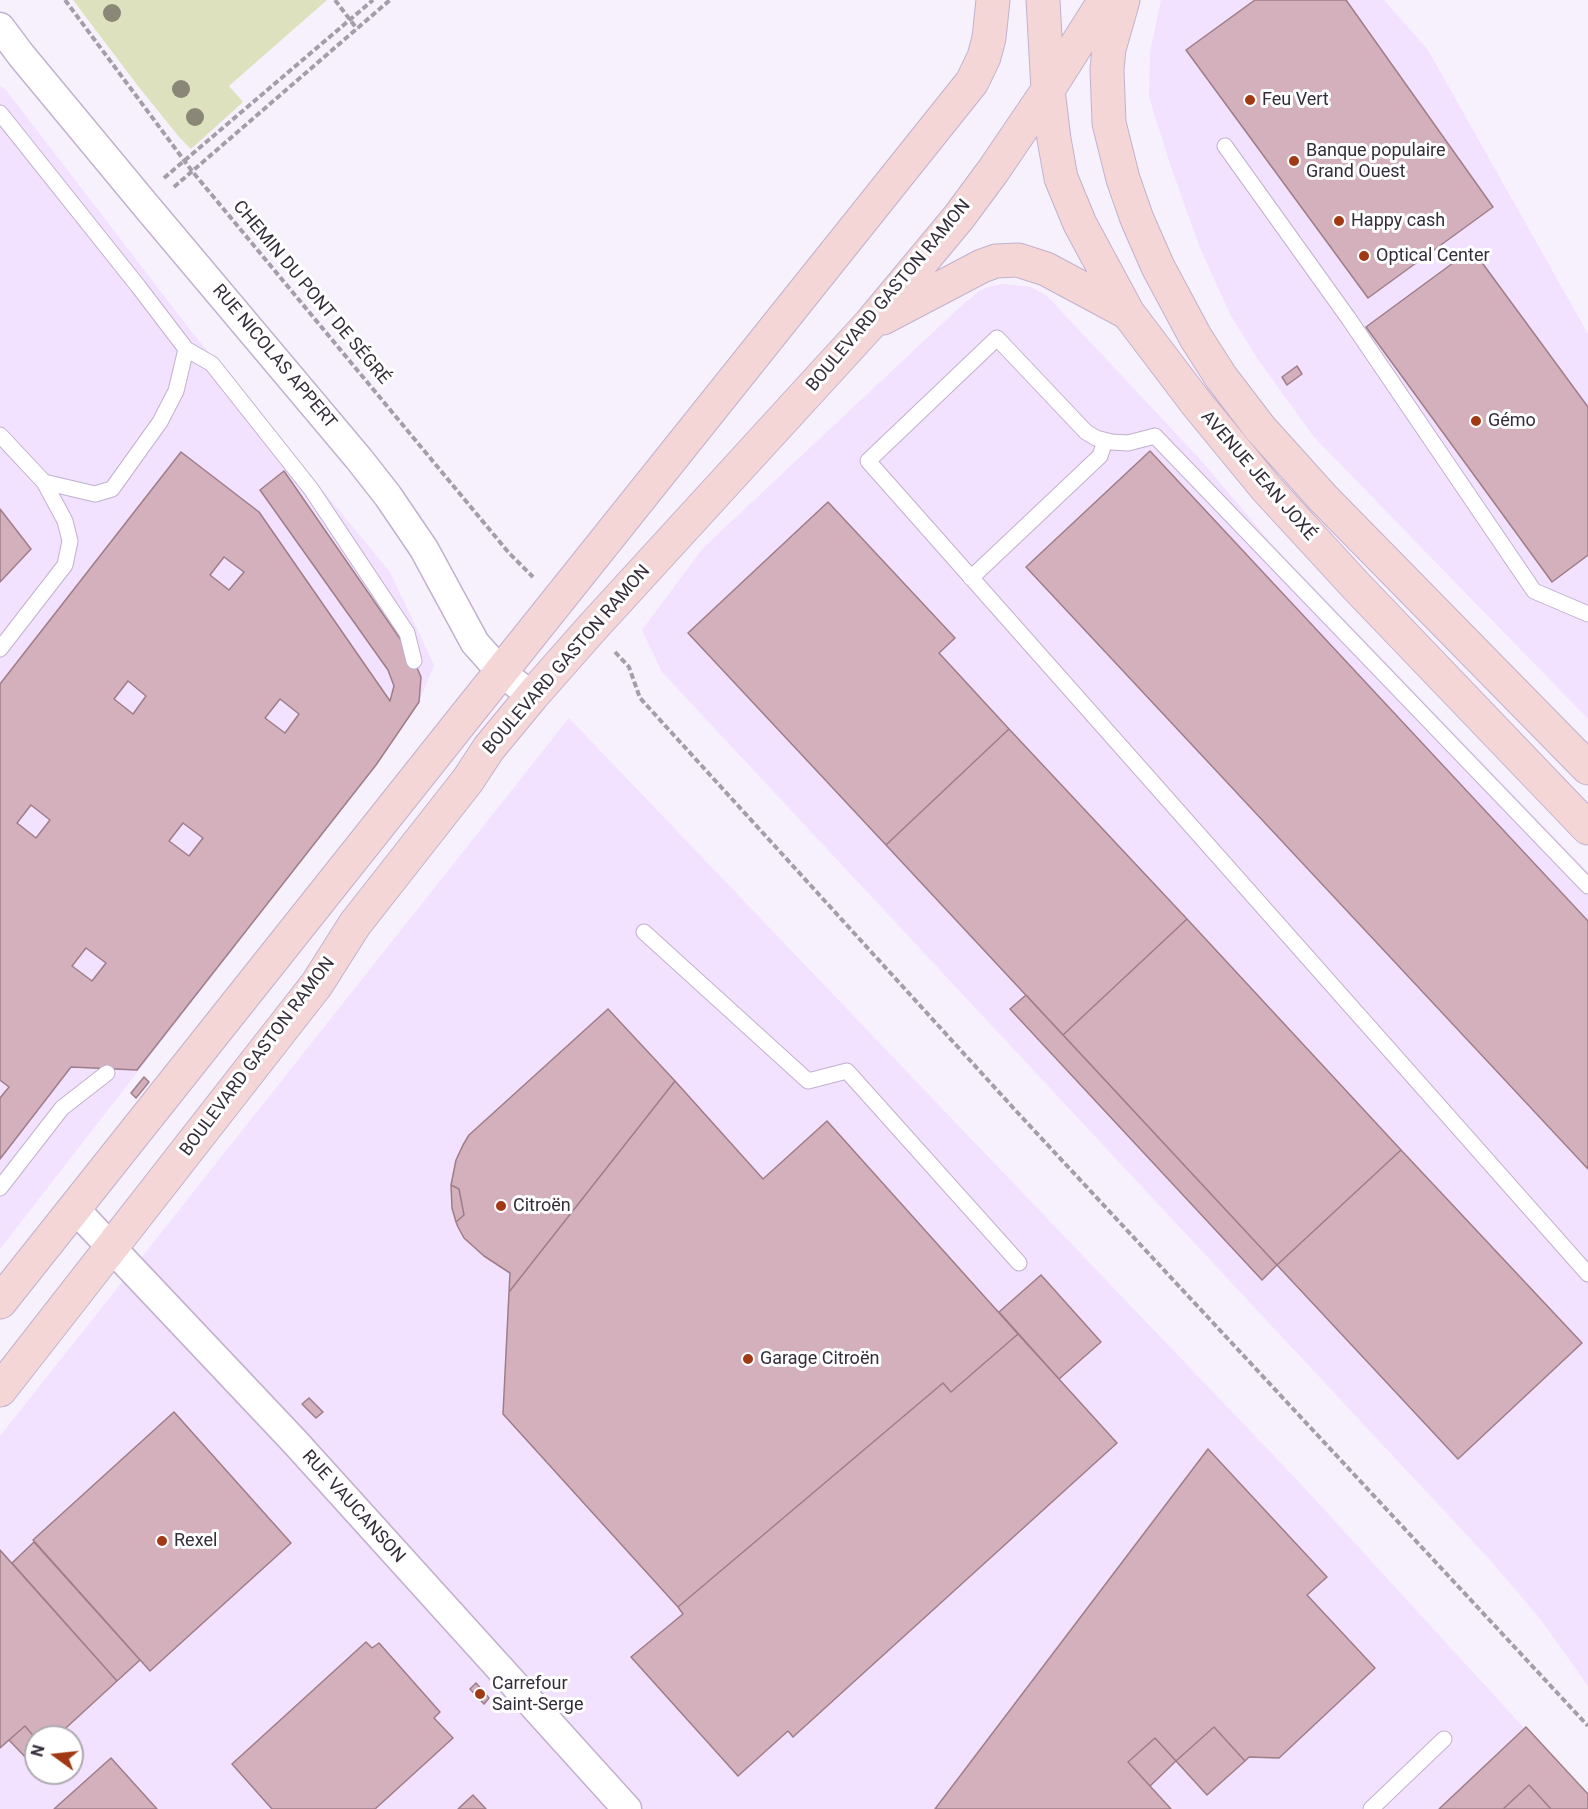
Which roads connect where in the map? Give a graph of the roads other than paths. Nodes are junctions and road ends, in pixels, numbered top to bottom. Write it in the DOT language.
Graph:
graph roads {
  1 [pos="993,0"];
  2 [pos="1043,0"];
  3 [pos="1105,0"];
  4 [pos="1123,0"];
  5 [pos="0,27"];
  6 [pos="1048,90"];
  7 [pos="0,113"];
  8 [pos="1225,146"];
  9 [pos="1128,313"];
  10 [pos="870,324"];
  11 [pos="186,349"];
  12 [pos="0,435"];
  13 [pos="1105,441"];
  14 [pos="44,482"];
  15 [pos="971,578"];
  16 [pos="1588,614"];
  17 [pos="0,649"];
  18 [pos="414,661"];
  19 [pos="501,672"];
  20 [pos="532,696"];
  21 [pos="1588,768"];
  22 [pos="1588,828"];
  23 [pos="1588,886"];
  24 [pos="644,932"];
  25 [pos="107,1073"];
  26 [pos="0,1188"];
  27 [pos="75,1209"];
  28 [pos="111,1248"];
  29 [pos="1020,1263"];
  30 [pos="1588,1274"];
  31 [pos="0,1302"];
  32 [pos="0,1390"];
  33 [pos="1444,1739"];
  34 [pos="627,1809"];
  35 [pos="1371,1809"];
  1 -- 19 [label="main road"];
  2 -- 6 [label="main road, AVENUE JEAN JOXÉ"];
  3 -- 6 [label="main road, BOULEVARD GASTON RAMON"];
  4 -- 21 [label="main road, AVENUE JEAN JOXÉ"];
  5 -- 19 [label="street, RUE NICOLAS APPERT"];
  6 -- 9 [label="main road, AVENUE JEAN JOXÉ"];
  6 -- 10 [label="main road, BOULEVARD GASTON RAMON"];
  7 -- 11 [label="lane"];
  8 -- 16 [label="lane"];
  9 -- 10 [label="main road"];
  9 -- 22 [label="main road, AVENUE JEAN JOXÉ"];
  10 -- 20 [label="main road, BOULEVARD GASTON RAMON"];
  11 -- 14 [label="lane"];
  11 -- 18 [label="lane"];
  12 -- 14 [label="lane"];
  13 -- 15 [label="lane"];
  13 -- 15 [label="lane"];
  13 -- 23 [label="lane"];
  14 -- 17 [label="lane"];
  15 -- 30 [label="lane"];
  19 -- 20 [label="street, RUE NICOLAS APPERT"];
  19 -- 27 [label="main road"];
  20 -- 28 [label="main road, BOULEVARD GASTON RAMON"];
  24 -- 29 [label="lane"];
  25 -- 26 [label="lane"];
  27 -- 28 [label="street, RUE VAUCANSON"];
  27 -- 31 [label="main road"];
  28 -- 32 [label="main road, BOULEVARD GASTON RAMON"];
  28 -- 34 [label="street, RUE VAUCANSON"];
  33 -- 35 [label="lane"];
}
